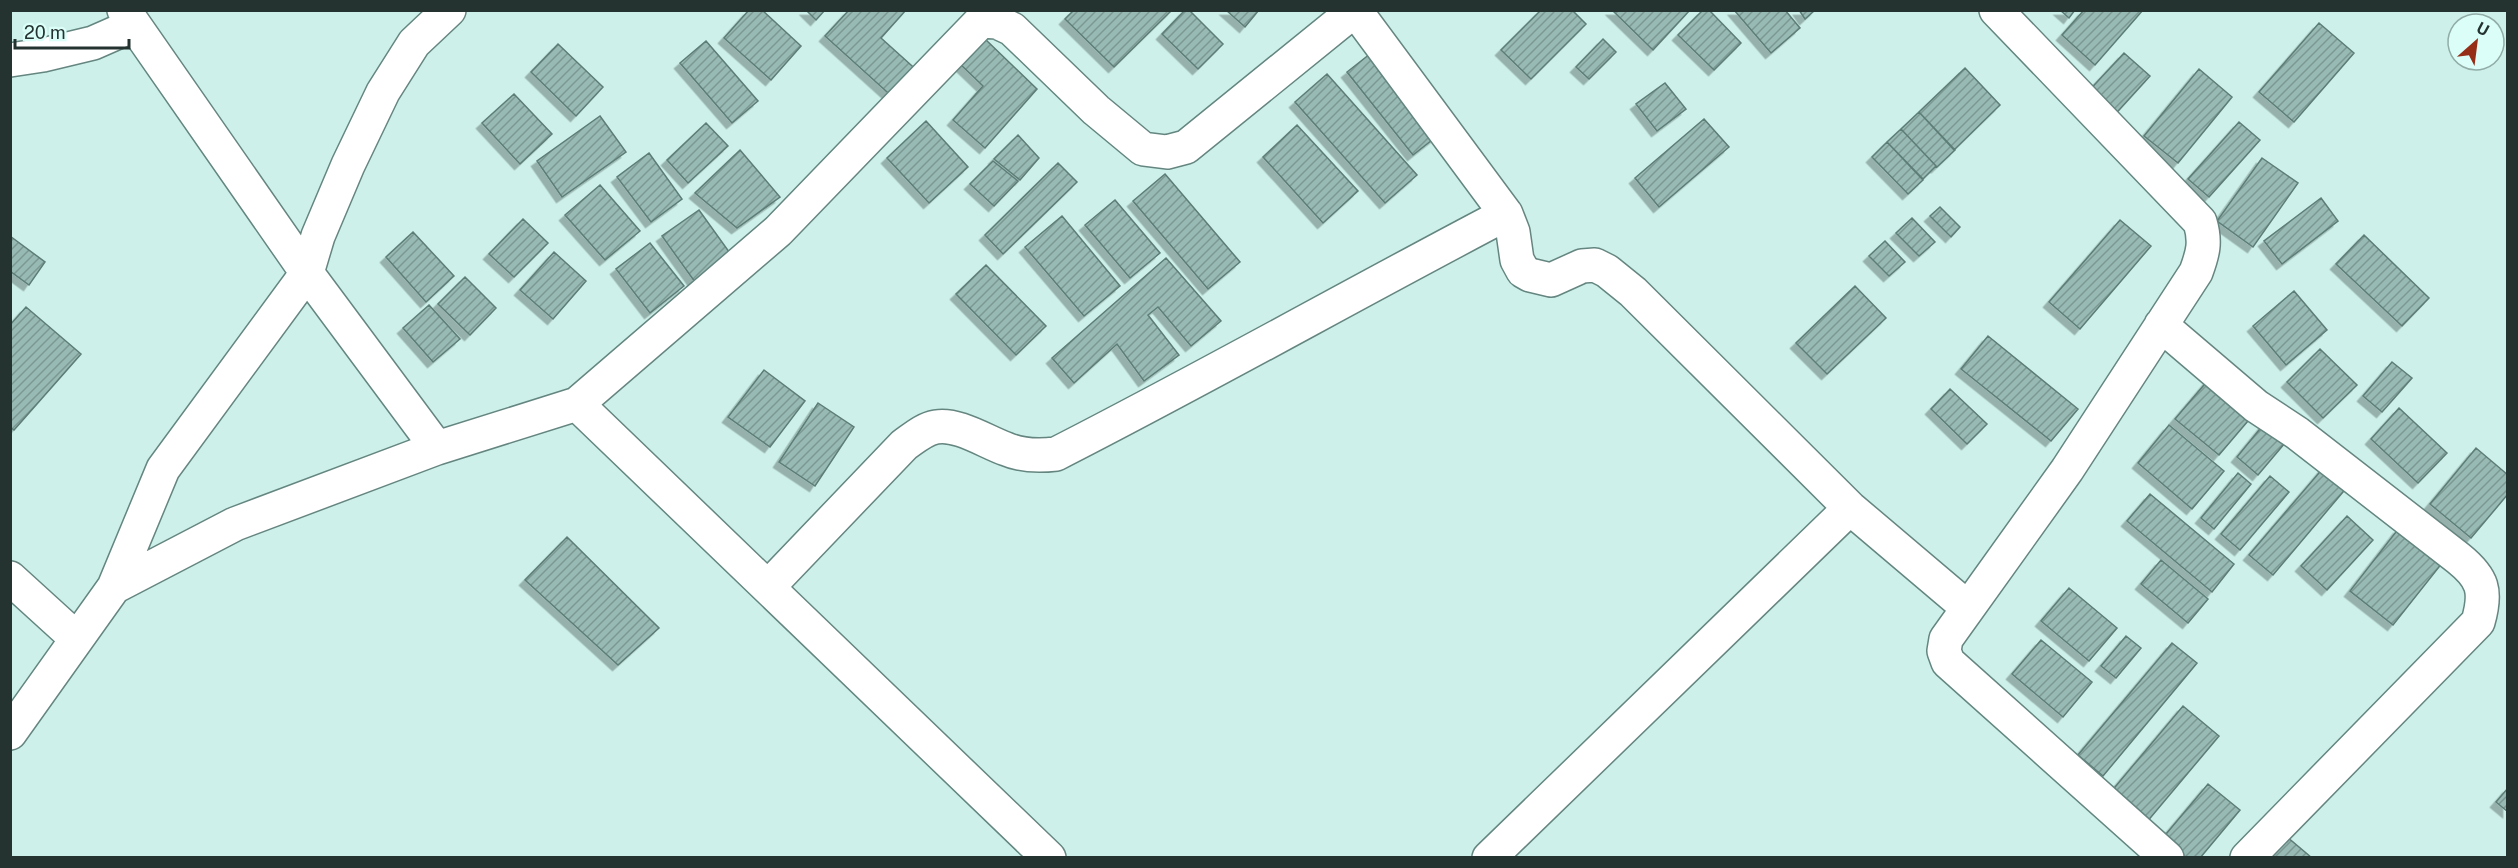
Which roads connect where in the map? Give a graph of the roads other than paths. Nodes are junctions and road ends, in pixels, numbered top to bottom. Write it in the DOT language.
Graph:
graph roads {
  1 [pos="449,10"];
  2 [pos="1996,10"];
  3 [pos="1355,11"];
  4 [pos="129,18"];
  5 [pos="10,60"];
  6 [pos="1506,214"];
  7 [pos="307,273"];
  8 [pos="2161,326"];
  9 [pos="577,404"];
  10 [pos="437,448"];
  11 [pos="1850,508"];
  12 [pos="10,578"];
  13 [pos="114,587"];
  14 [pos="768,587"];
  15 [pos="1968,608"];
  16 [pos="77,639"];
  17 [pos="10,733"];
  18 [pos="1049,858"];
  19 [pos="1488,858"];
  20 [pos="2168,858"];
  21 [pos="2247,858"];
  1 -- 7 [label="street"];
  2 -- 8 [label="street"];
  3 -- 6 [label="street"];
  3 -- 9 [label="street"];
  4 -- 5 [label="street"];
  4 -- 7 [label="street"];
  6 -- 11 [label="street"];
  6 -- 14 [label="street"];
  7 -- 10 [label="street"];
  7 -- 13 [label="street"];
  8 -- 15 [label="street"];
  8 -- 21 [label="street"];
  9 -- 10 [label="street"];
  9 -- 14 [label="street"];
  10 -- 13 [label="street"];
  11 -- 15 [label="street"];
  11 -- 19 [label="street"];
  12 -- 16 [label="street"];
  13 -- 16 [label="street"];
  14 -- 18 [label="street"];
  15 -- 20 [label="street"];
  16 -- 17 [label="street"];
}
